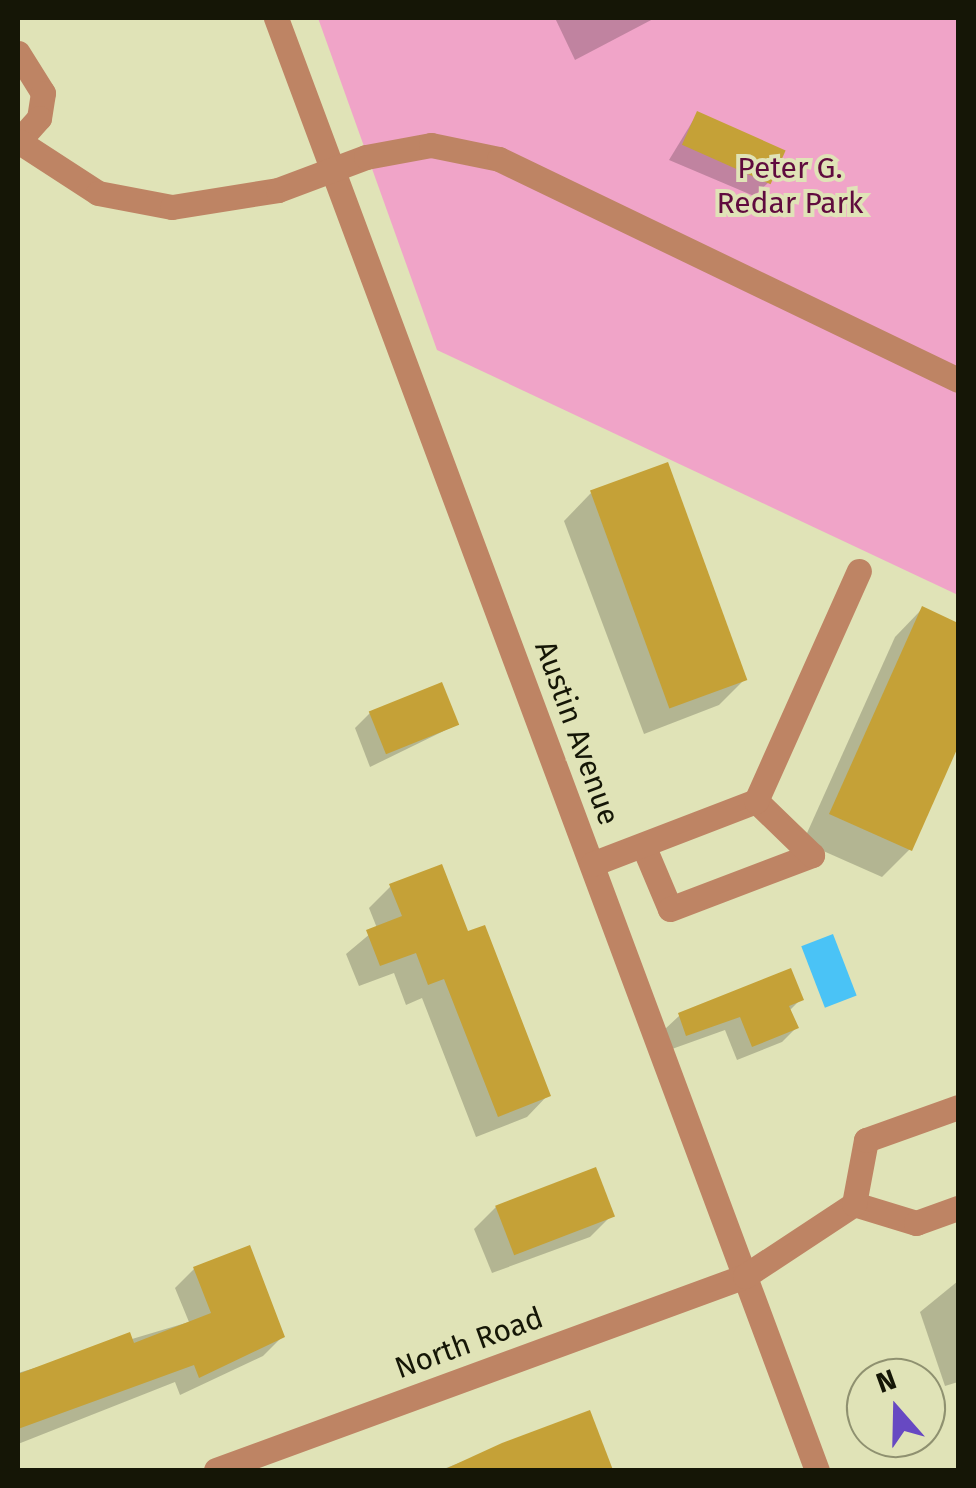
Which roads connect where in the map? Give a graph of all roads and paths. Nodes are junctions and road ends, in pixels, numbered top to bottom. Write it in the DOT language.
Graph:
graph roads {
  1 [pos="276,18"];
  2 [pos="18,53"];
  3 [pos="18,141"];
  4 [pos="333,170"];
  5 [pos="958,380"];
  6 [pos="860,571"];
  7 [pos="756,802"];
  8 [pos="643,845"];
  9 [pos="592,864"];
  10 [pos="958,1107"];
  11 [pos="854,1204"];
  12 [pos="958,1208"];
  13 [pos="745,1276"];
  14 [pos="216,1470"];
  15 [pos="817,1470"];
  1 -- 4 [label="street, Austin Avenue"];
  2 -- 3 [label="street"];
  3 -- 4 [label="street"];
  4 -- 5 [label="street"];
  4 -- 9 [label="street, Austin Avenue"];
  6 -- 7 [label="street"];
  7 -- 8 [label="street"];
  7 -- 8 [label="street"];
  8 -- 9 [label="street"];
  9 -- 13 [label="street, Austin Avenue"];
  10 -- 11 [label="street"];
  11 -- 12 [label="street"];
  11 -- 13 [label="street, North Road"];
  13 -- 14 [label="street, North Road"];
  13 -- 15 [label="street, Austin Avenue"];
}
